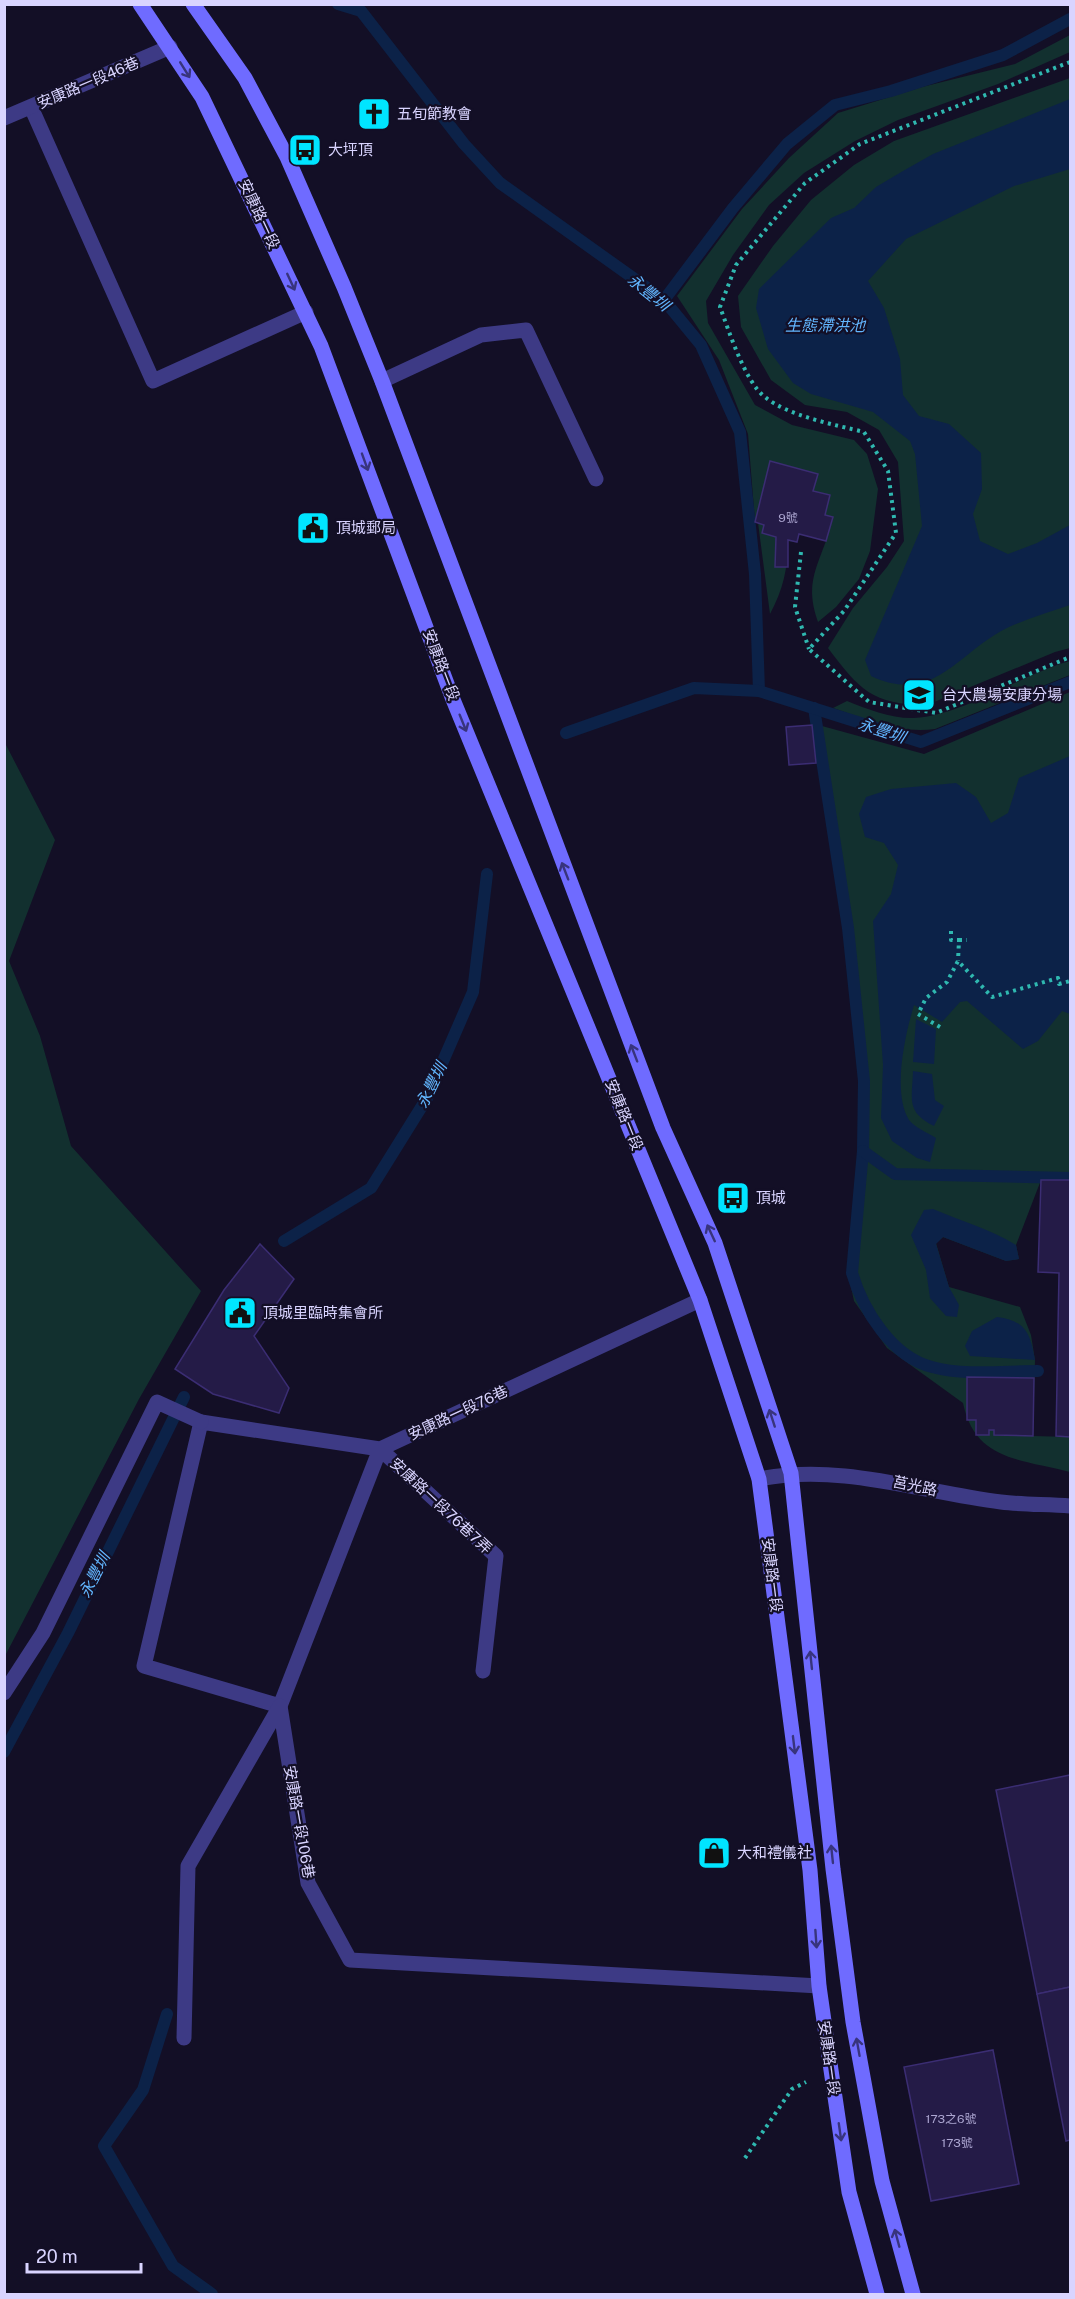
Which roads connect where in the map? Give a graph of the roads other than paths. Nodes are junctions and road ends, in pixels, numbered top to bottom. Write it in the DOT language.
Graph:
graph roads {
  1 [pos="140,4"];
  2 [pos="193,4"];
  3 [pos="170,47"];
  4 [pos="31,107"];
  5 [pos="4,118"];
  6 [pos="306,312"];
  7 [pos="382,381"];
  8 [pos="596,479"];
  9 [pos="700,1300"];
  10 [pos="195,1420"];
  11 [pos="380,1449"];
  12 [pos="791,1473"];
  13 [pos="759,1479"];
  14 [pos="1071,1506"];
  15 [pos="483,1671"];
  16 [pos="4,1693"];
  17 [pos="280,1706"];
  18 [pos="819,1986"];
  19 [pos="184,2038"];
  20 [pos="877,2295"];
  21 [pos="913,2295"];
  1 -- 3 [label="main road, 安康路一段"];
  2 -- 7 [label="main road, 安康路一段"];
  3 -- 4 [label="lane, 安康路一段46巷"];
  3 -- 6 [label="main road, 安康路一段, one-way"];
  4 -- 5 [label="lane, 安康路一段46巷"];
  4 -- 6 [label="lane"];
  6 -- 9 [label="main road, 安康路一段, one-way"];
  7 -- 8 [label="lane"];
  12 -- 7 [label="main road, 安康路一段, one-way"];
  9 -- 11 [label="lane, 安康路一段76巷"];
  9 -- 13 [label="main road, 安康路一段"];
  10 -- 11 [label="lane"];
  10 -- 16 [label="lane"];
  10 -- 17 [label="lane"];
  11 -- 15 [label="lane, 安康路一段76巷7弄"];
  11 -- 17 [label="lane"];
  12 -- 13 [label="lane, 莒光路"];
  12 -- 14 [label="lane, 莒光路"];
  21 -- 12 [label="main road, 安康路一段, one-way"];
  13 -- 18 [label="main road, 安康路一段, one-way"];
  17 -- 18 [label="lane, 安康路一段106巷"];
  17 -- 19 [label="lane"];
  18 -- 20 [label="main road, 安康路一段, one-way"];
}
